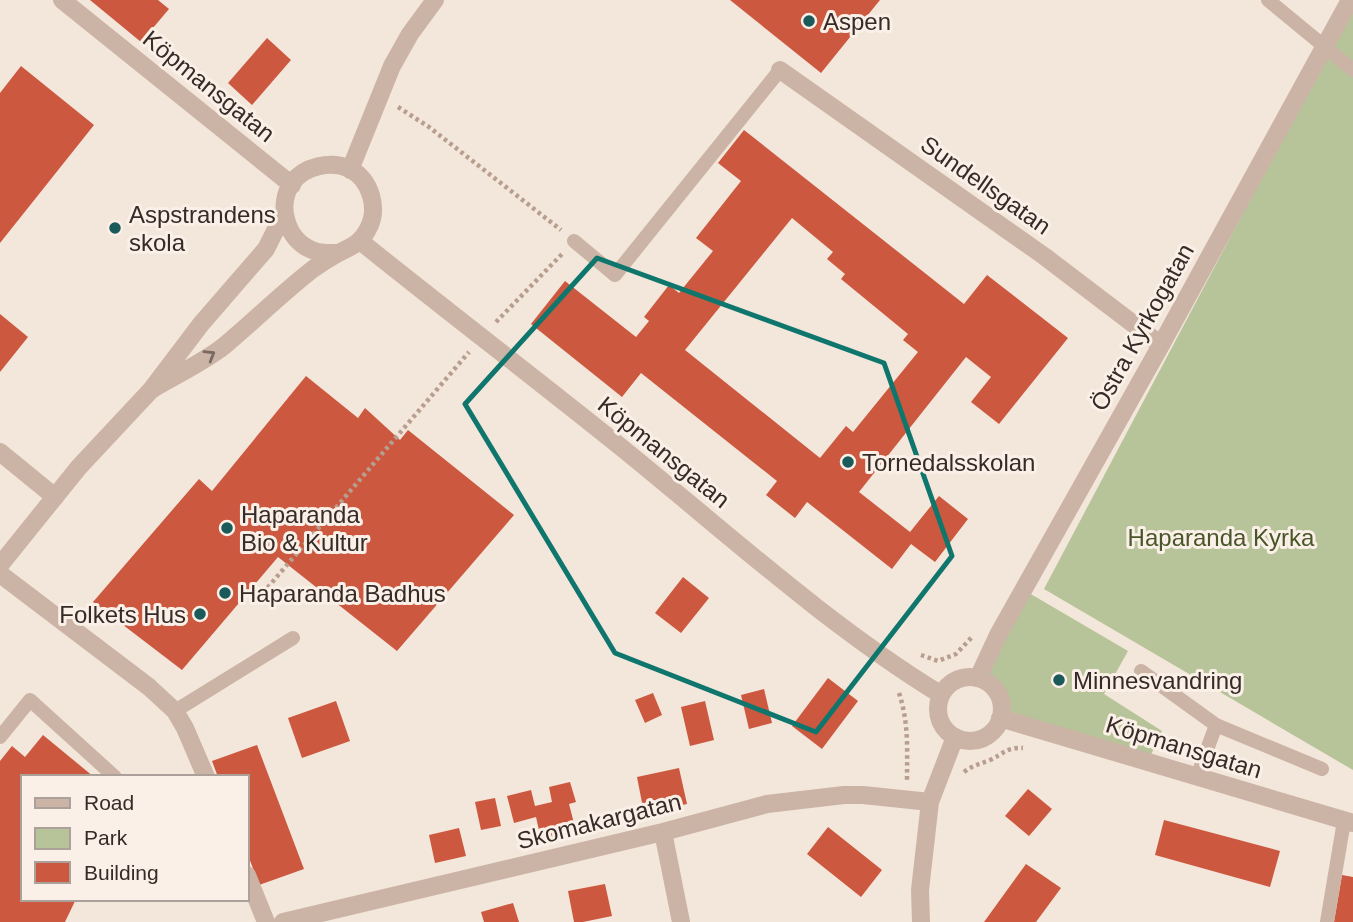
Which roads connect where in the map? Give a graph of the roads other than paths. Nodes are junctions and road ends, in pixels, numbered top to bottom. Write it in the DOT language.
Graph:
graph roads {
  1 [pos="62,0"];
  2 [pos="435,0"];
  3 [pos="1268,0"];
  4 [pos="1350,0"];
  5 [pos="1325,46"];
  6 [pos="780,70"];
  7 [pos="1353,70"];
  8 [pos="350,170"];
  9 [pos="292,185"];
  10 [pos="284,213"];
  11 [pos="360,241"];
  12 [pos="574,241"];
  13 [pos="338,253"];
  14 [pos="1161,345"];
  15 [pos="151,390"];
  16 [pos="0,452"];
  17 [pos="55,497"];
  18 [pos="0,565"];
  19 [pos="0,573"];
  20 [pos="293,638"];
  21 [pos="1141,671"];
  22 [pos="978,678"];
  23 [pos="940,694"];
  24 [pos="174,711"];
  25 [pos="1000,719"];
  26 [pos="1216,725"];
  27 [pos="0,737"];
  28 [pos="955,737"];
  29 [pos="1322,769"];
  30 [pos="113,775"];
  31 [pos="205,775"];
  32 [pos="1198,777"];
  33 [pos="930,802"];
  34 [pos="1348,822"];
  35 [pos="663,832"];
  36 [pos="248,877"];
  37 [pos="266,922"];
  38 [pos="283,922"];
  39 [pos="681,922"];
  40 [pos="921,922"];
  41 [pos="1327,922"];
  1 -- 9 [label="street, Köpmansgatan"];
  2 -- 8 [label="street"];
  3 -- 5 [label="lane"];
  4 -- 5 [label="street, Östra Kyrkogatan"];
  5 -- 7 [label="lane"];
  5 -- 14 [label="street, Östra Kyrkogatan"];
  6 -- 12 [label="lane"];
  6 -- 14 [label="street, Sundellsgatan"];
  8 -- 9 [label="street"];
  8 -- 11 [label="street"];
  9 -- 10 [label="street"];
  10 -- 13 [label="street"];
  10 -- 15 [label="street"];
  11 -- 13 [label="street"];
  11 -- 23 [label="street, Köpmansgatan"];
  15 -- 13 [label="street, one-way"];
  14 -- 22 [label="street, Östra Kyrkogatan"];
  15 -- 17 [label="street"];
  16 -- 17 [label="street"];
  17 -- 18 [label="street"];
  19 -- 24 [label="street"];
  20 -- 24 [label="lane"];
  21 -- 26 [label="lane"];
  22 -- 23 [label="street"];
  22 -- 25 [label="street"];
  23 -- 28 [label="street"];
  24 -- 31 [label="street"];
  25 -- 28 [label="street"];
  25 -- 32 [label="street, Köpmansgatan"];
  26 -- 29 [label="lane"];
  26 -- 32 [label="lane"];
  27 -- 30 [label="lane"];
  28 -- 33 [label="street"];
  32 -- 34 [label="street, Köpmansgatan"];
  33 -- 35 [label="street, Skomakargatan"];
  33 -- 40 [label="street"];
  34 -- 41 [label="lane"];
  35 -- 38 [label="street, Skomakargatan"];
  35 -- 39 [label="street"];
  36 -- 37 [label="street"];
}
